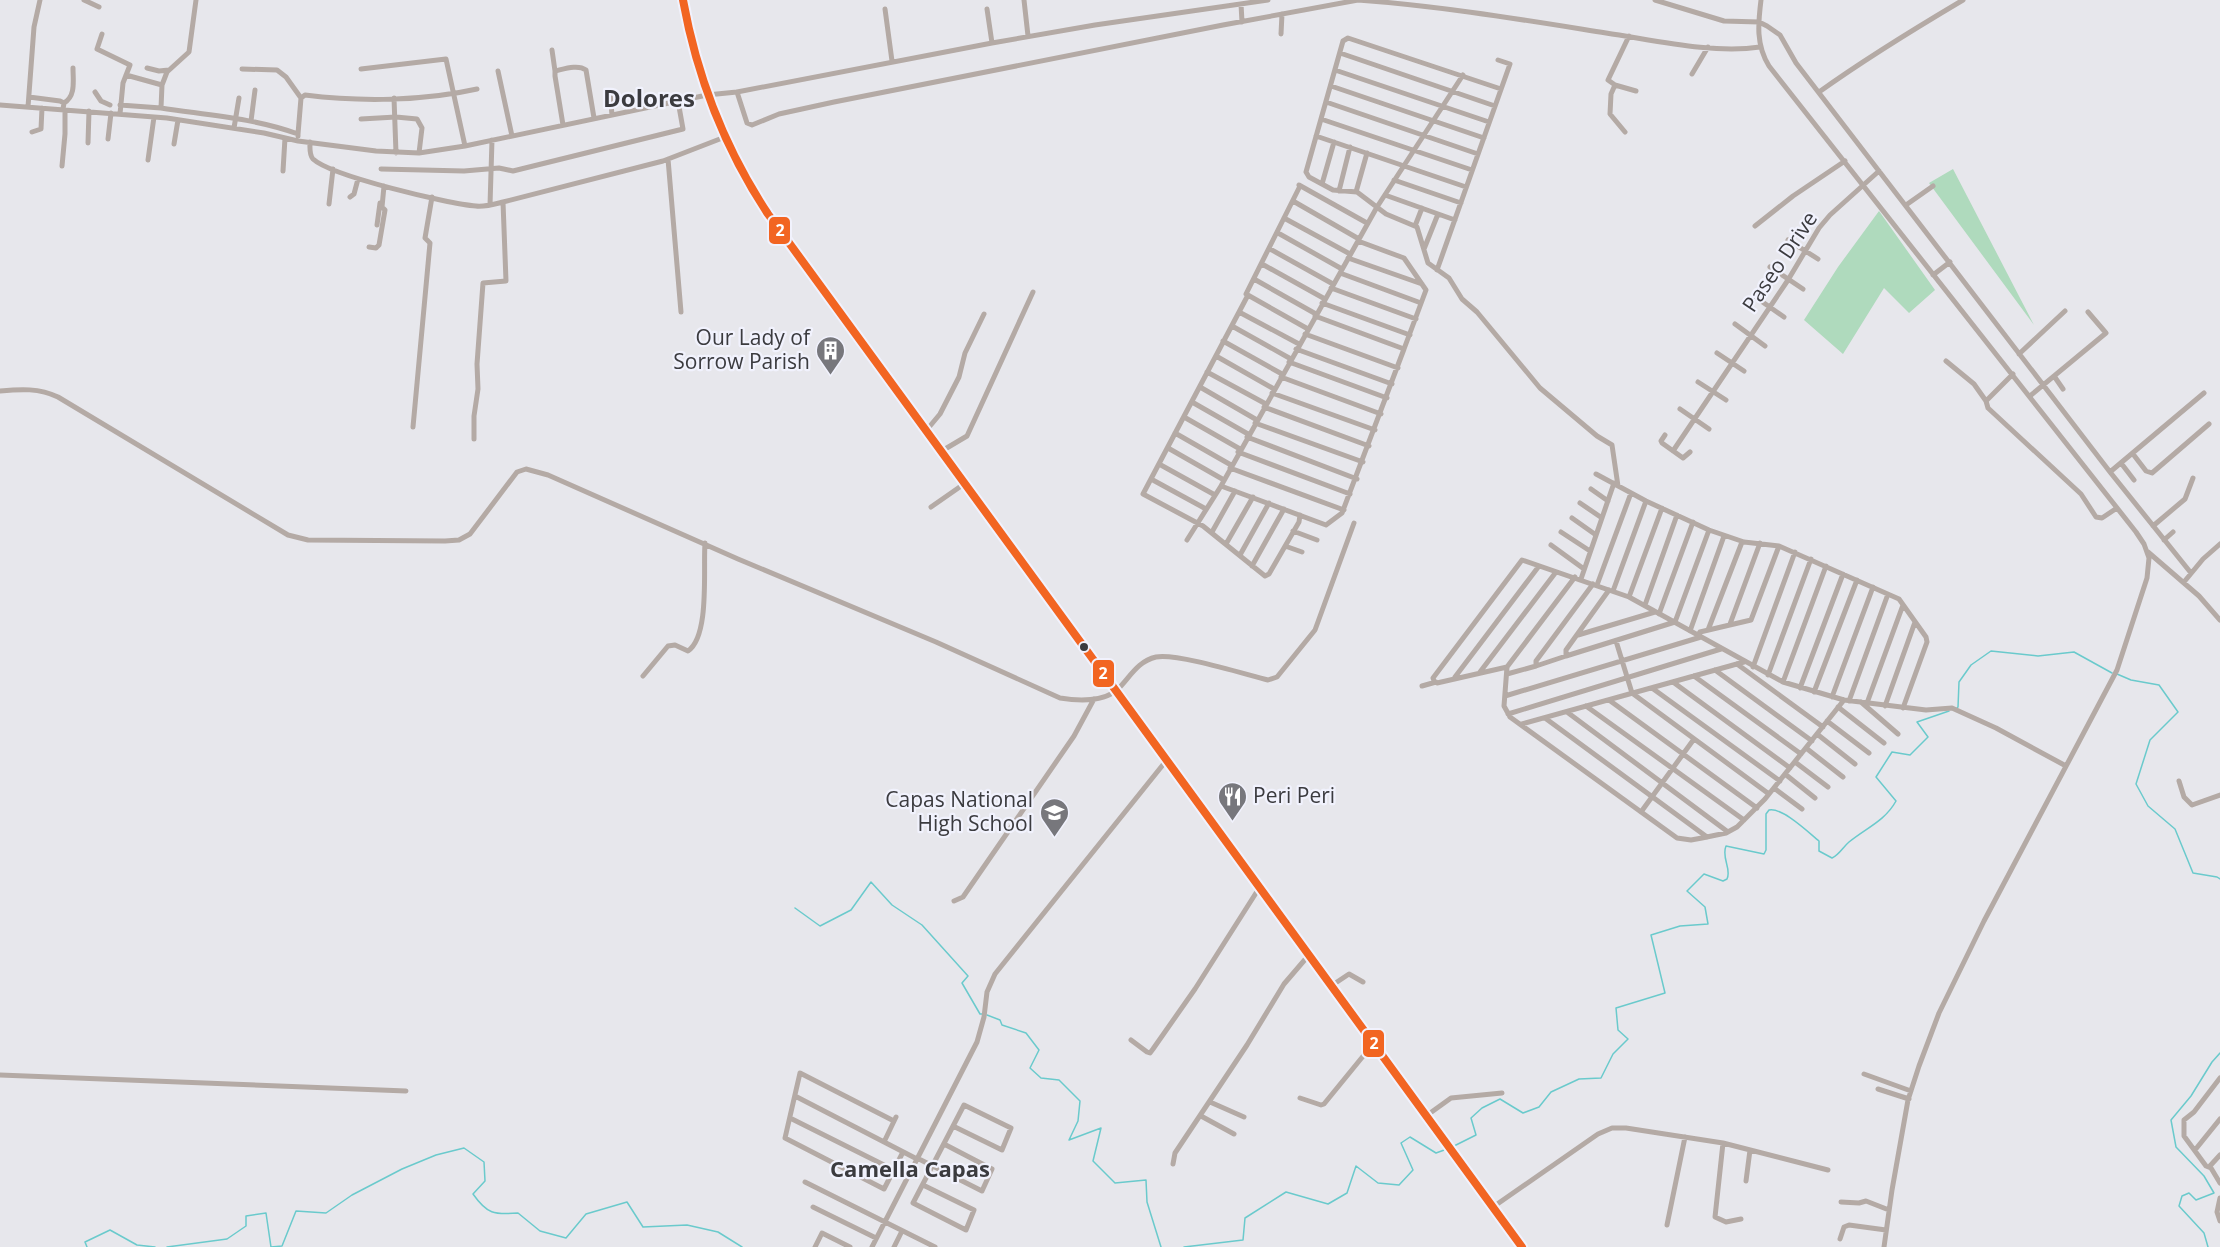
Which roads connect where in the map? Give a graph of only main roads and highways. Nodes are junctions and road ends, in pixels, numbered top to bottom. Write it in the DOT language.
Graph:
graph roads {
  1 [pos="683,0"];
  2 [pos="1238,861"];
  3 [pos="1298,941"];
  4 [pos="1522,1247"];
  1 -- 2 [label="highway"];
  2 -- 3 [label="highway"];
  2 -- 3 [label="highway"];
  3 -- 4 [label="highway"];
}
